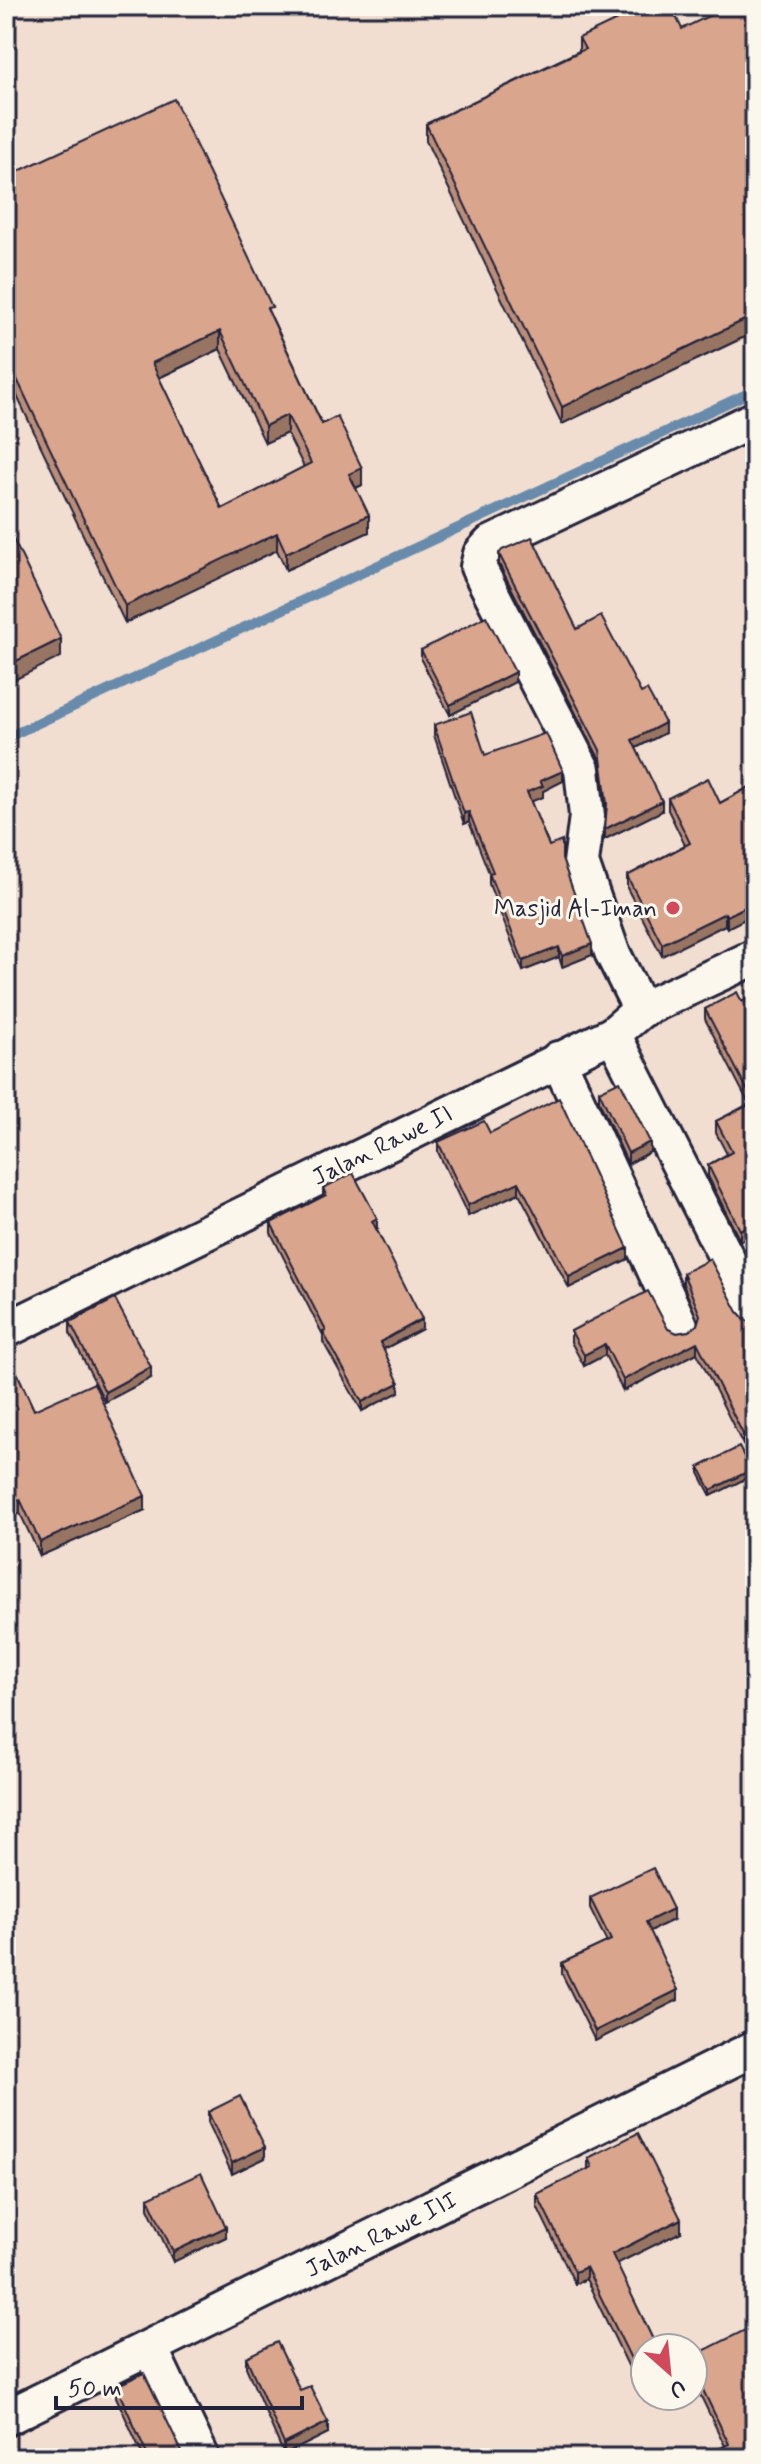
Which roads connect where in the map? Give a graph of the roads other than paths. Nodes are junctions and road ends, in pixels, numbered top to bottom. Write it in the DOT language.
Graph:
graph roads {
  1 [pos="755,419"];
  2 [pos="755,957"];
  3 [pos="641,1010"];
  4 [pos="613,1034"];
  5 [pos="558,1059"];
  6 [pos="755,1314"];
  7 [pos="680,1325"];
  8 [pos="6,1330"];
  9 [pos="755,2048"];
  10 [pos="150,2348"];
  11 [pos="6,2418"];
  12 [pos="202,2458"];
  1 -- 3 [label="street"];
  2 -- 3 [label="street, Jalan Rawe II"];
  3 -- 4 [label="street, Jalan Rawe II"];
  4 -- 5 [label="street, Jalan Rawe II"];
  4 -- 6 [label="street"];
  5 -- 7 [label="street"];
  5 -- 8 [label="street, Jalan Rawe II"];
  9 -- 10 [label="street, Jalan Rawe III"];
  10 -- 11 [label="street, Jalan Rawe III"];
  10 -- 12 [label="street"];
}
